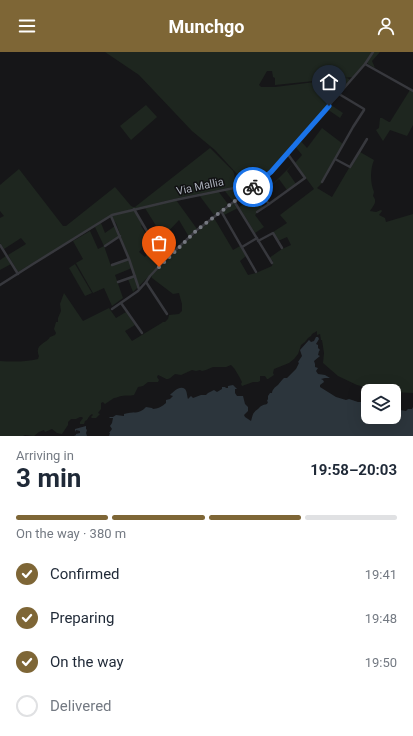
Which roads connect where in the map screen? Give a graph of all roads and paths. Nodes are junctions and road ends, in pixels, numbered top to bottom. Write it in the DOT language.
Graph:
graph roads {
  1 [pos="373,52"];
  2 [pos="365,64"];
  3 [pos="413,90"];
  4 [pos="339,94"];
  5 [pos="367,139"];
  6 [pos="287,153"];
  7 [pos="336,159"];
  8 [pos="322,182"];
  9 [pos="252,185"];
  10 [pos="234,201"];
  11 [pos="269,204"];
  12 [pos="134,209"];
  13 [pos="221,211"];
  14 [pos="257,212"];
  15 [pos="111,216"];
  16 [pos="168,232"];
  17 [pos="120,236"];
  18 [pos="258,240"];
  19 [pos="0,245"];
  20 [pos="105,246"];
  21 [pos="242,247"];
  22 [pos="282,248"];
  23 [pos="129,258"];
  24 [pos="272,263"];
  25 [pos="112,265"];
  26 [pos="256,272"];
  27 [pos="18,274"];
  28 [pos="135,276"];
  29 [pos="118,282"];
  30 [pos="146,282"];
  31 [pos="0,285"];
  32 [pos="139,289"];
  33 [pos="121,303"];
  34 [pos="112,309"];
  35 [pos="167,314"];
  36 [pos="142,333"];
  1 -- 2 [label="street"];
  2 -- 3 [label="street"];
  2 -- 4 [label="street"];
  4 -- 6 [label="street"];
  4 -- 7 [label="street"];
  5 -- 7 [label="street"];
  6 -- 9 [label="street"];
  6 -- 11 [label="street"];
  7 -- 8 [label="street"];
  9 -- 10 [label="street"];
  9 -- 11 [label="street"];
  9 -- 12 [label="street, Via Mallia"];
  10 -- 13 [label="street"];
  10 -- 18 [label="street"];
  11 -- 14 [label="street"];
  12 -- 15 [label="street, Via Mallia"];
  12 -- 16 [label="street"];
  13 -- 21 [label="street"];
  13 -- 30 [label="street"];
  15 -- 17 [label="street"];
  15 -- 27 [label="street, Via Mallia"];
  17 -- 20 [label="street"];
  17 -- 23 [label="street"];
  18 -- 21 [label="street"];
  18 -- 22 [label="street"];
  18 -- 24 [label="street"];
  19 -- 27 [label="street"];
  21 -- 26 [label="street"];
  23 -- 25 [label="street"];
  23 -- 28 [label="street"];
  27 -- 31 [label="street, Via Mallia"];
  28 -- 29 [label="street"];
  28 -- 32 [label="street"];
  30 -- 32 [label="street"];
  30 -- 35 [label="street"];
  32 -- 33 [label="street"];
  33 -- 34 [label="street"];
  33 -- 36 [label="street"];
}
